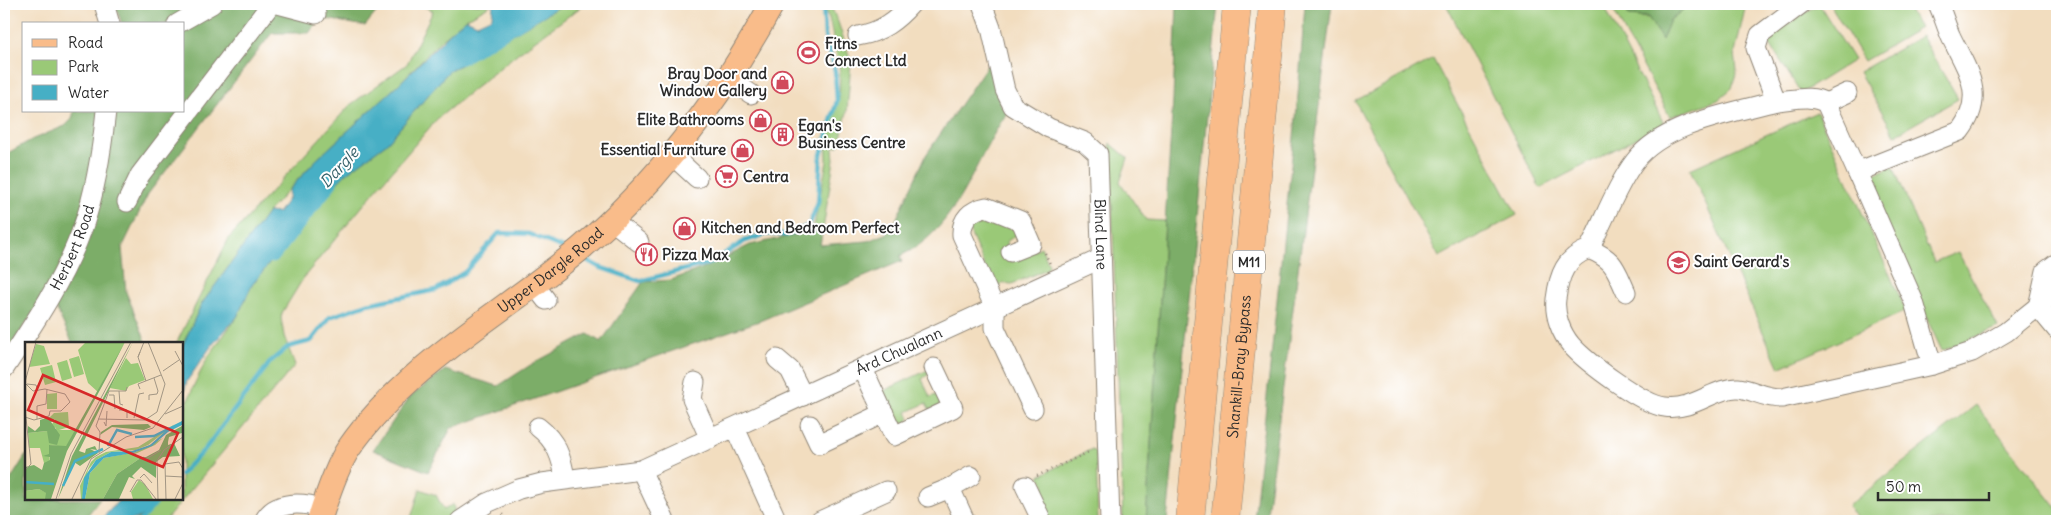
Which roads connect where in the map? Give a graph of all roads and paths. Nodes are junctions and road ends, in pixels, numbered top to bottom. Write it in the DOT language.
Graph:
graph roads {
  1 [pos="104,4"];
  2 [pos="212,4"];
  3 [pos="271,4"];
  4 [pos="278,4"];
  5 [pos="772,4"];
  6 [pos="911,4"];
  7 [pos="982,4"];
  8 [pos="1237,4"];
  9 [pos="1273,4"];
  10 [pos="1801,4"];
  11 [pos="1938,4"];
  12 [pos="316,14"];
  13 [pos="109,22"];
  14 [pos="180,22"];
  15 [pos="858,36"];
  16 [pos="728,78"];
  17 [pos="751,94"];
  18 [pos="1847,94"];
  19 [pos="1776,101"];
  20 [pos="1826,103"];
  21 [pos="106,112"];
  22 [pos="672,156"];
  23 [pos="1858,172"];
  24 [pos="697,178"];
  25 [pos="128,202"];
  26 [pos="611,220"];
  27 [pos="639,242"];
  28 [pos="1031,244"];
  29 [pos="1589,249"];
  30 [pos="1011,252"];
  31 [pos="1100,258"];
  32 [pos="2057,263"];
  33 [pos="1057,279"];
  34 [pos="1626,292"];
  35 [pos="2057,293"];
  36 [pos="2038,307"];
  37 [pos="995,308"];
  38 [pos="2057,330"];
  39 [pos="777,359"];
  40 [pos="1932,365"];
  41 [pos="934,368"];
  42 [pos="4,369"];
  43 [pos="863,369"];
  44 [pos="695,382"];
  45 [pos="803,396"];
  46 [pos="1032,409"];
  47 [pos="884,414"];
  48 [pos="810,425"];
  49 [pos="538,427"];
  50 [pos="734,428"];
  51 [pos="710,440"];
  52 [pos="1107,448"];
  53 [pos="641,470"];
  54 [pos="971,476"];
  55 [pos="565,479"];
  56 [pos="1025,486"];
  57 [pos="950,488"];
  58 [pos="886,491"];
  59 [pos="928,497"];
  60 [pos="321,515"];
  61 [pos="264,521"];
  62 [pos="460,521"];
  63 [pos="665,521"];
  64 [pos="777,521"];
  65 [pos="820,521"];
  66 [pos="965,521"];
  67 [pos="1042,521"];
  68 [pos="1110,521"];
  69 [pos="1190,521"];
  70 [pos="1225,521"];
  1 -- 13 [label="street"];
  2 -- 14 [label="street"];
  3 -- 25 [label="street"];
  4 -- 12 [label="street"];
  5 -- 16 [label="main road, Upper Dargle Road"];
  6 -- 15 [label="street"];
  7 -- 31 [label="street, Blind Lane"];
  8 -- 69 [label="highway, M11"];
  9 -- 70 [label="highway, Shankill-Bray Bypass / M11"];
  10 -- 19 [label="street"];
  11 -- 23 [label="street"];
  16 -- 17 [label="street"];
  16 -- 22 [label="main road, Upper Dargle Road"];
  18 -- 20 [label="street"];
  19 -- 20 [label="street"];
  19 -- 29 [label="street"];
  20 -- 23 [label="street"];
  21 -- 42 [label="street, Herbert Road"];
  22 -- 24 [label="street"];
  22 -- 26 [label="main road, Upper Dargle Road"];
  23 -- 40 [label="street"];
  26 -- 27 [label="street"];
  26 -- 60 [label="main road, Upper Dargle Road"];
  28 -- 30 [label="street"];
  28 -- 33 [label="path"];
  28 -- 37 [label="street"];
  29 -- 34 [label="street"];
  29 -- 40 [label="street"];
  31 -- 33 [label="street, Árd Chualann"];
  31 -- 52 [label="street, Blind Lane"];
  32 -- 36 [label="street"];
  33 -- 37 [label="street, Árd Chualann"];
  35 -- 36 [label="street"];
  36 -- 38 [label="street"];
  36 -- 40 [label="street"];
  37 -- 43 [label="street, Árd Chualann"];
  37 -- 46 [label="street"];
  39 -- 45 [label="street"];
  41 -- 47 [label="street"];
  43 -- 45 [label="street, Árd Chualann"];
  43 -- 47 [label="street"];
  44 -- 51 [label="street"];
  45 -- 50 [label="street, Árd Chualann"];
  47 -- 48 [label="street"];
  49 -- 55 [label="street"];
  50 -- 51 [label="street, Árd Chualann"];
  50 -- 64 [label="street"];
  51 -- 53 [label="street, Árd Chualann"];
  52 -- 56 [label="path"];
  52 -- 68 [label="street, Blind Lane"];
  53 -- 55 [label="street, Árd Chualann"];
  53 -- 63 [label="street"];
  54 -- 57 [label="street"];
  55 -- 62 [label="street, Árd Chualann"];
  56 -- 67 [label="street"];
  57 -- 59 [label="street"];
  57 -- 66 [label="street"];
  58 -- 65 [label="street"];
  60 -- 61 [label="street"];
}
